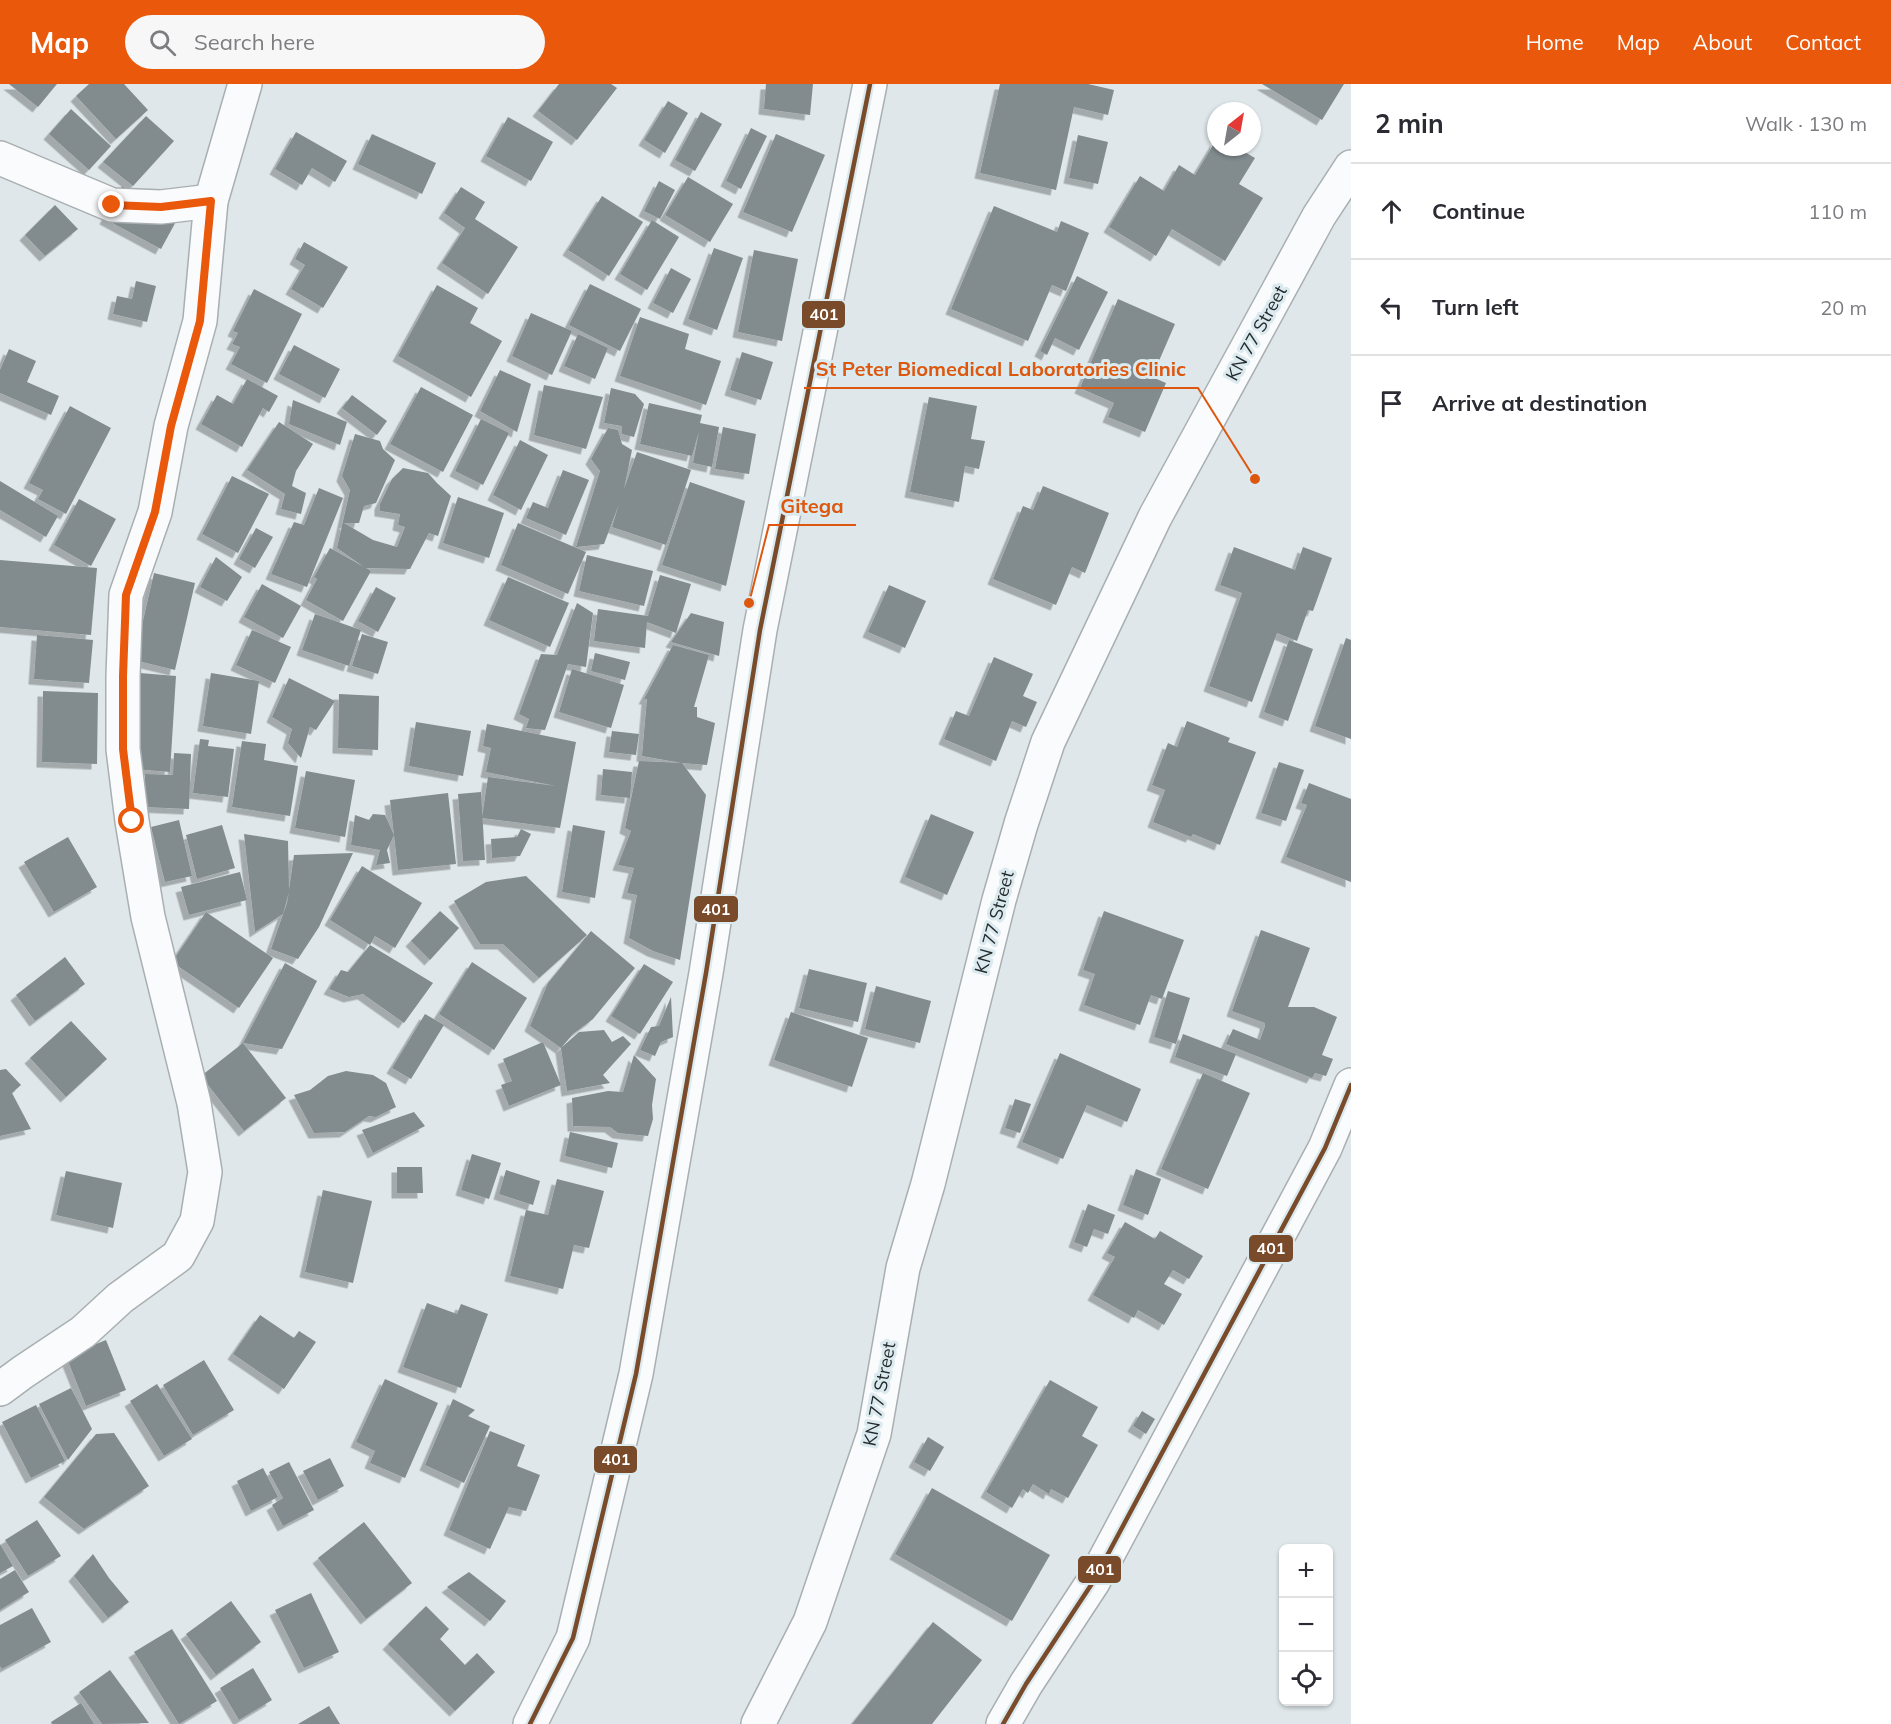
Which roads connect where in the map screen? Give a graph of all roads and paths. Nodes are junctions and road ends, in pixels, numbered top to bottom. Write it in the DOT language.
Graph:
graph roads {
  1 [pos="245,84"];
  2 [pos="870,84"];
  3 [pos="0,158"];
  4 [pos="1351,167"];
  5 [pos="211,201"];
  6 [pos="1351,1085"];
  7 [pos="0,1389"];
  8 [pos="530,1724"];
  9 [pos="758,1724"];
  10 [pos="1003,1724"];
  1 -- 5 [label="street"];
  2 -- 8 [label="street"];
  3 -- 5 [label="street"];
  4 -- 9 [label="street, KN 77 Street"];
  5 -- 7 [label="street"];
  6 -- 10 [label="street"];
}
